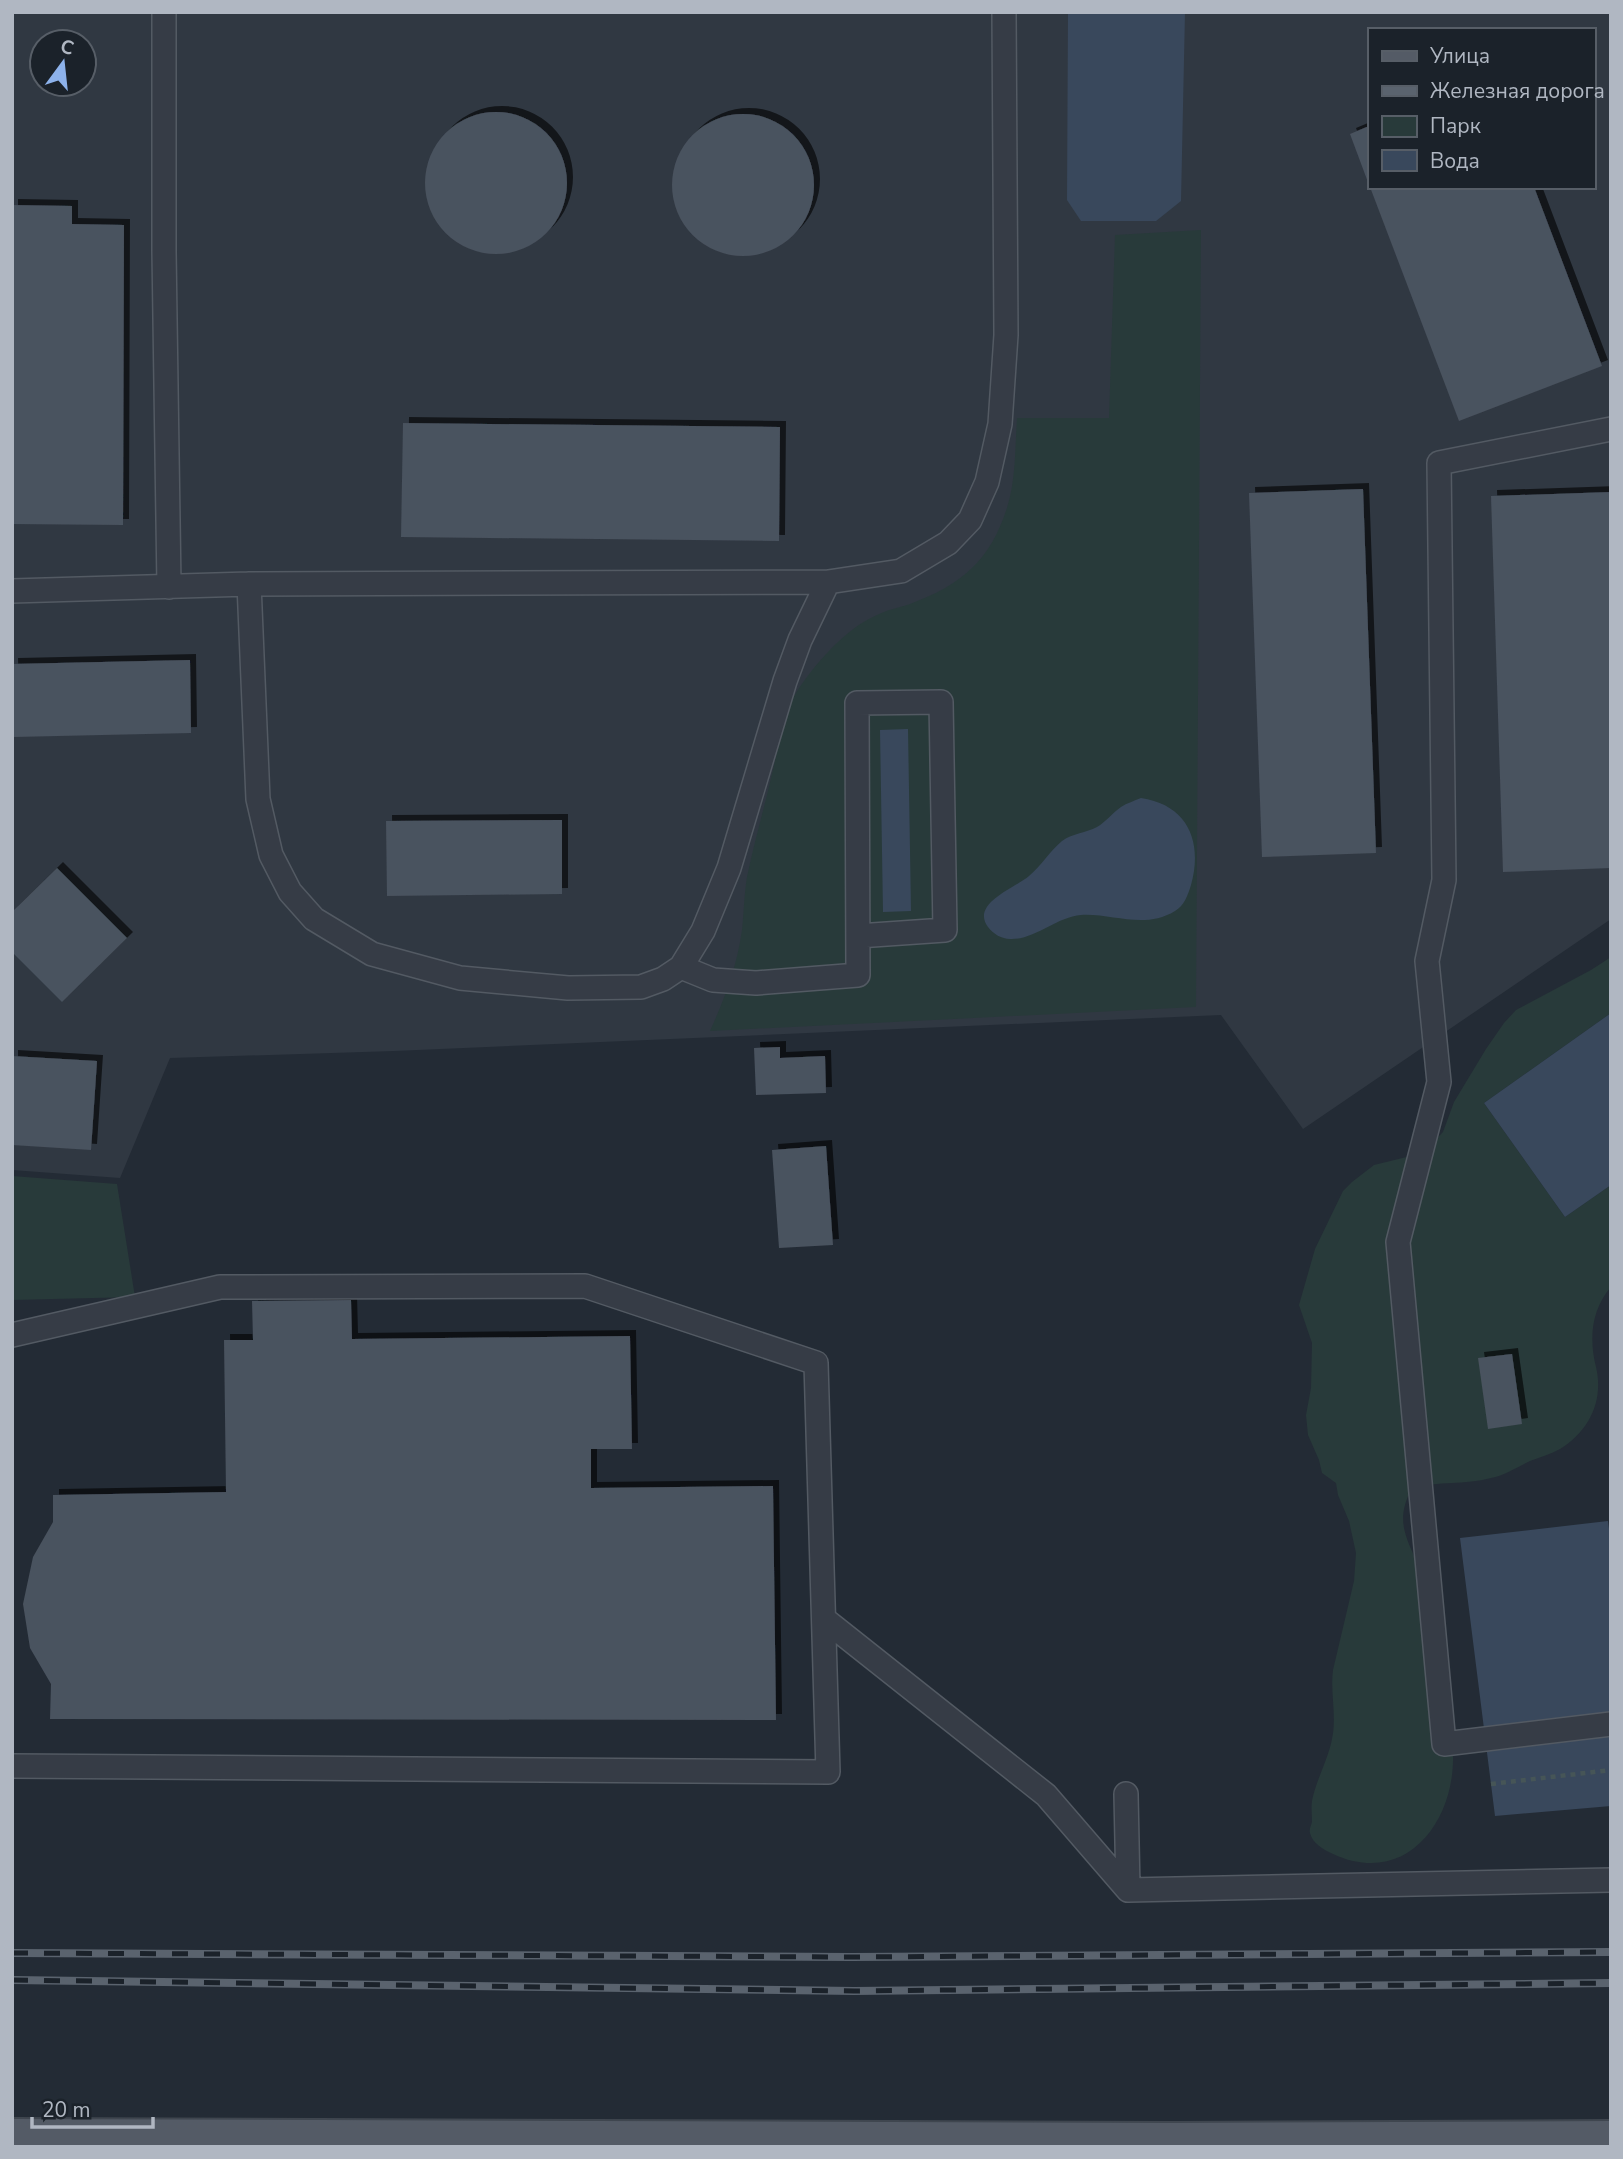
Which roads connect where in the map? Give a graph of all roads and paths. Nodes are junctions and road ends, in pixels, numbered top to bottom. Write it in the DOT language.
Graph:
graph roads {
  1 [pos="164,12"];
  2 [pos="1003,12"];
  3 [pos="1611,429"];
  4 [pos="828,582"];
  5 [pos="248,584"];
  6 [pos="169,587"];
  7 [pos="12,591"];
  8 [pos="858,936"];
  9 [pos="681,967"];
  10 [pos="12,1335"];
  11 [pos="824,1619"];
  12 [pos="1611,1724"];
  13 [pos="12,1766"];
  14 [pos="1611,1770"];
  15 [pos="1491,1784"];
  16 [pos="1126,1794"];
  17 [pos="1611,1880"];
  18 [pos="1128,1890"];
  19 [pos="12,2138"];
  20 [pos="1611,2140"];
  1 -- 6 [label="lane"];
  2 -- 4 [label="lane"];
  3 -- 12 [label="lane"];
  4 -- 5 [label="lane"];
  4 -- 9 [label="lane"];
  5 -- 6 [label="lane"];
  5 -- 9 [label="lane"];
  6 -- 7 [label="lane"];
  8 -- 8 [label="lane"];
  8 -- 9 [label="lane"];
  10 -- 11 [label="lane"];
  11 -- 13 [label="lane"];
  11 -- 18 [label="lane"];
  14 -- 15 [label="path"];
  16 -- 18 [label="lane"];
  17 -- 18 [label="lane"];
  19 -- 20 [label="main road"];
}
